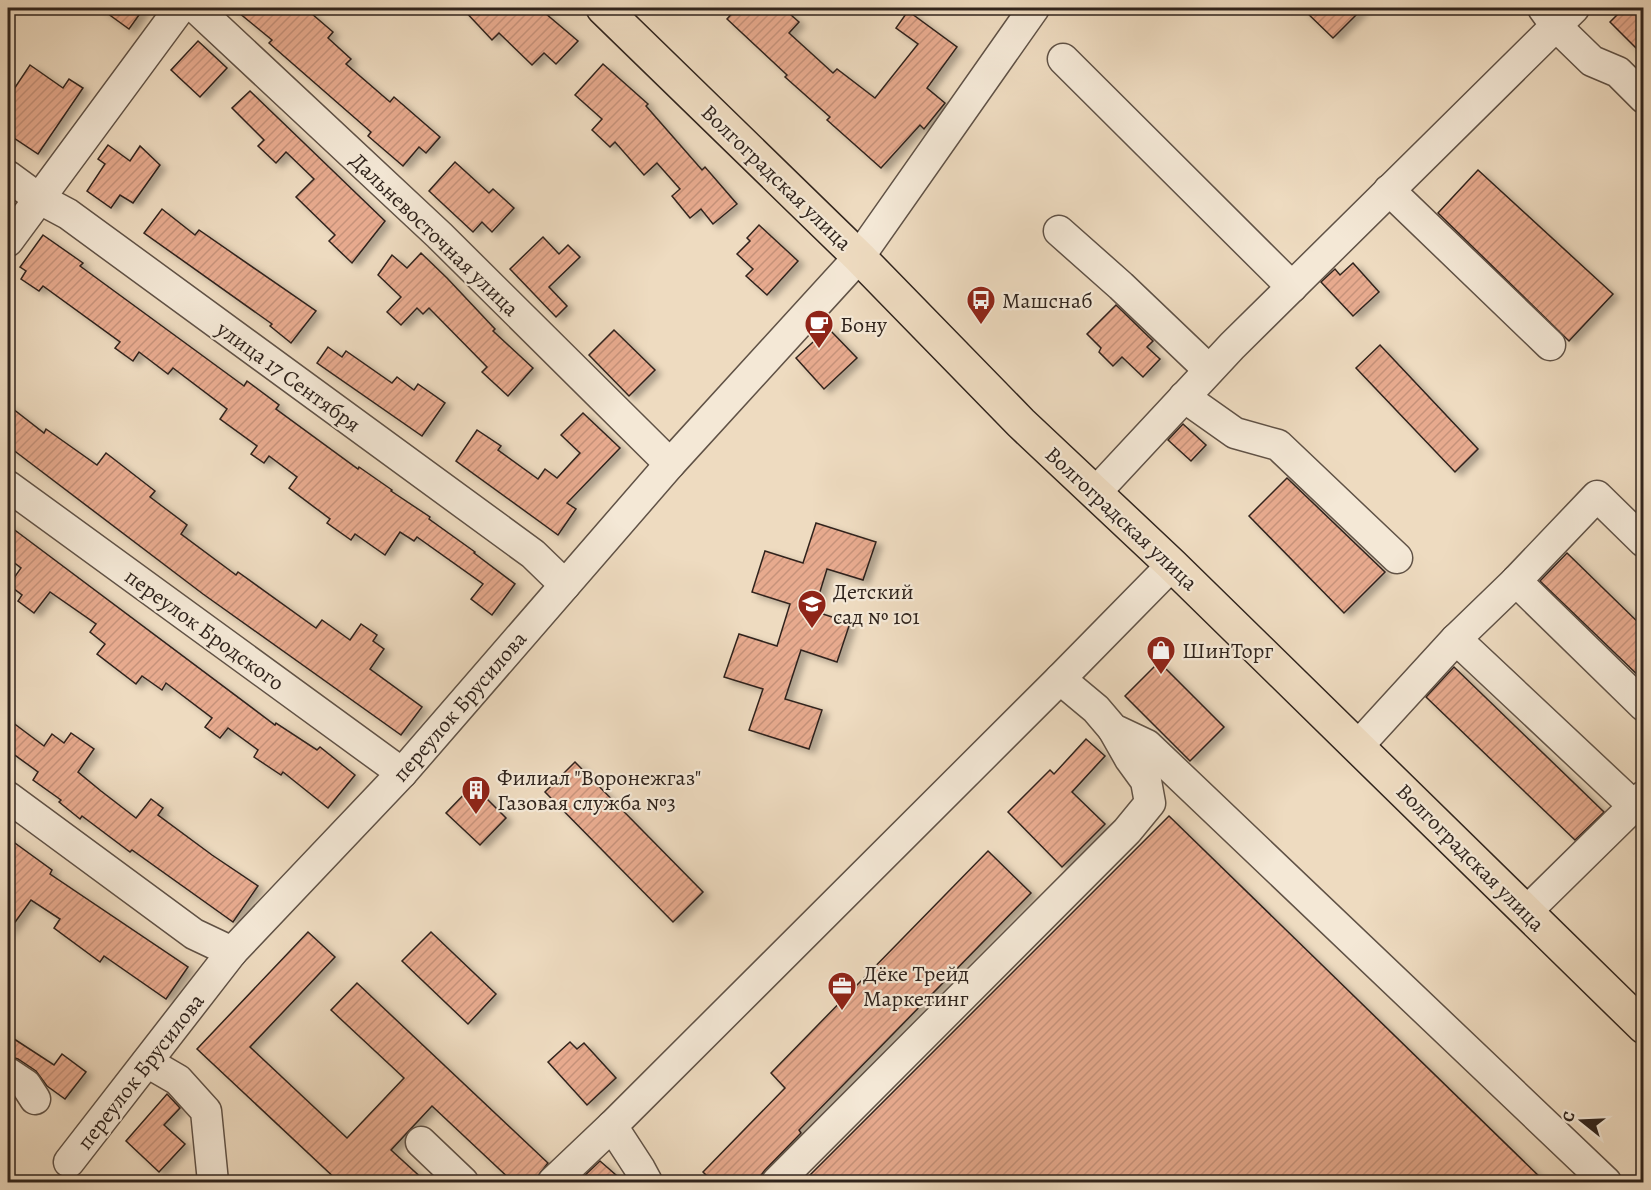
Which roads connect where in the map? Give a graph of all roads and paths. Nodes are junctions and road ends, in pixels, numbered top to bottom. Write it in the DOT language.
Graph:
graph roads {
  1 [pos="180,8"];
  2 [pos="196,8"];
  3 [pos="603,8"];
  4 [pos="1034,8"];
  5 [pos="1558,14"];
  6 [pos="1063,59"];
  7 [pos="1644,98"];
  8 [pos="8,176"];
  9 [pos="1389,190"];
  10 [pos="38,198"];
  11 [pos="1059,231"];
  12 [pos="8,241"];
  13 [pos="859,256"];
  14 [pos="1292,287"];
  15 [pos="1550,345"];
  16 [pos="1209,370"];
  17 [pos="1184,397"];
  18 [pos="670,464"];
  19 [pos="8,486"];
  20 [pos="1096,492"];
  21 [pos="1644,542"];
  22 [pos="1397,558"];
  23 [pos="1172,565"];
  24 [pos="1516,581"];
  25 [pos="565,585"];
  26 [pos="1456,639"];
  27 [pos="1060,679"];
  28 [pos="1644,706"];
  29 [pos="1113,729"];
  30 [pos="1358,746"];
  31 [pos="402,773"];
  32 [pos="8,797"];
  33 [pos="1639,801"];
  34 [pos="1526,912"];
  35 [pos="232,952"];
  36 [pos="1644,1027"];
  37 [pos="147,1062"];
  38 [pos="8,1073"];
  39 [pos="35,1099"];
  40 [pos="612,1126"];
  41 [pos="421,1142"];
  42 [pos="69,1162"];
  43 [pos="213,1182"];
  44 [pos="463,1182"];
  45 [pos="553,1182"];
  46 [pos="647,1182"];
  47 [pos="777,1182"];
  48 [pos="1606,1182"];
  1 -- 10 [label="street"];
  2 -- 18 [label="street, Дальневосточная улица"];
  3 -- 13 [label="main road, Волгоградская улица"];
  4 -- 13 [label="street, переулок Брусилова"];
  5 -- 7 [label="street"];
  5 -- 9 [label="street"];
  6 -- 14 [label="street"];
  8 -- 10 [label="street, улица 17 Сентября"];
  9 -- 14 [label="street"];
  9 -- 15 [label="street"];
  10 -- 12 [label="street"];
  10 -- 25 [label="street, улица 17 Сентября"];
  11 -- 16 [label="street"];
  13 -- 18 [label="street, переулок Брусилова"];
  13 -- 20 [label="main road, Волгоградская улица"];
  14 -- 16 [label="street"];
  16 -- 17 [label="street"];
  17 -- 20 [label="street"];
  17 -- 22 [label="street"];
  18 -- 25 [label="street, переулок Брусилова"];
  19 -- 31 [label="street, переулок Бродского"];
  20 -- 23 [label="main road, Волгоградская улица"];
  21 -- 24 [label="street"];
  23 -- 27 [label="street"];
  23 -- 30 [label="main road, Волгоградская улица"];
  24 -- 26 [label="street"];
  24 -- 28 [label="street"];
  25 -- 31 [label="street, переулок Брусилова"];
  26 -- 30 [label="street"];
  26 -- 33 [label="street"];
  27 -- 29 [label="street"];
  27 -- 40 [label="street"];
  29 -- 47 [label="street"];
  29 -- 48 [label="street"];
  30 -- 34 [label="main road, Волгоградская улица"];
  31 -- 35 [label="street, переулок Брусилова"];
  32 -- 35 [label="street"];
  33 -- 34 [label="street"];
  34 -- 36 [label="main road, Волгоградская улица"];
  35 -- 37 [label="street, переулок Брусилова"];
  37 -- 42 [label="street, переулок Брусилова"];
  37 -- 43 [label="street"];
  38 -- 39 [label="street"];
  40 -- 45 [label="street"];
  40 -- 46 [label="street"];
  41 -- 44 [label="street"];
}
